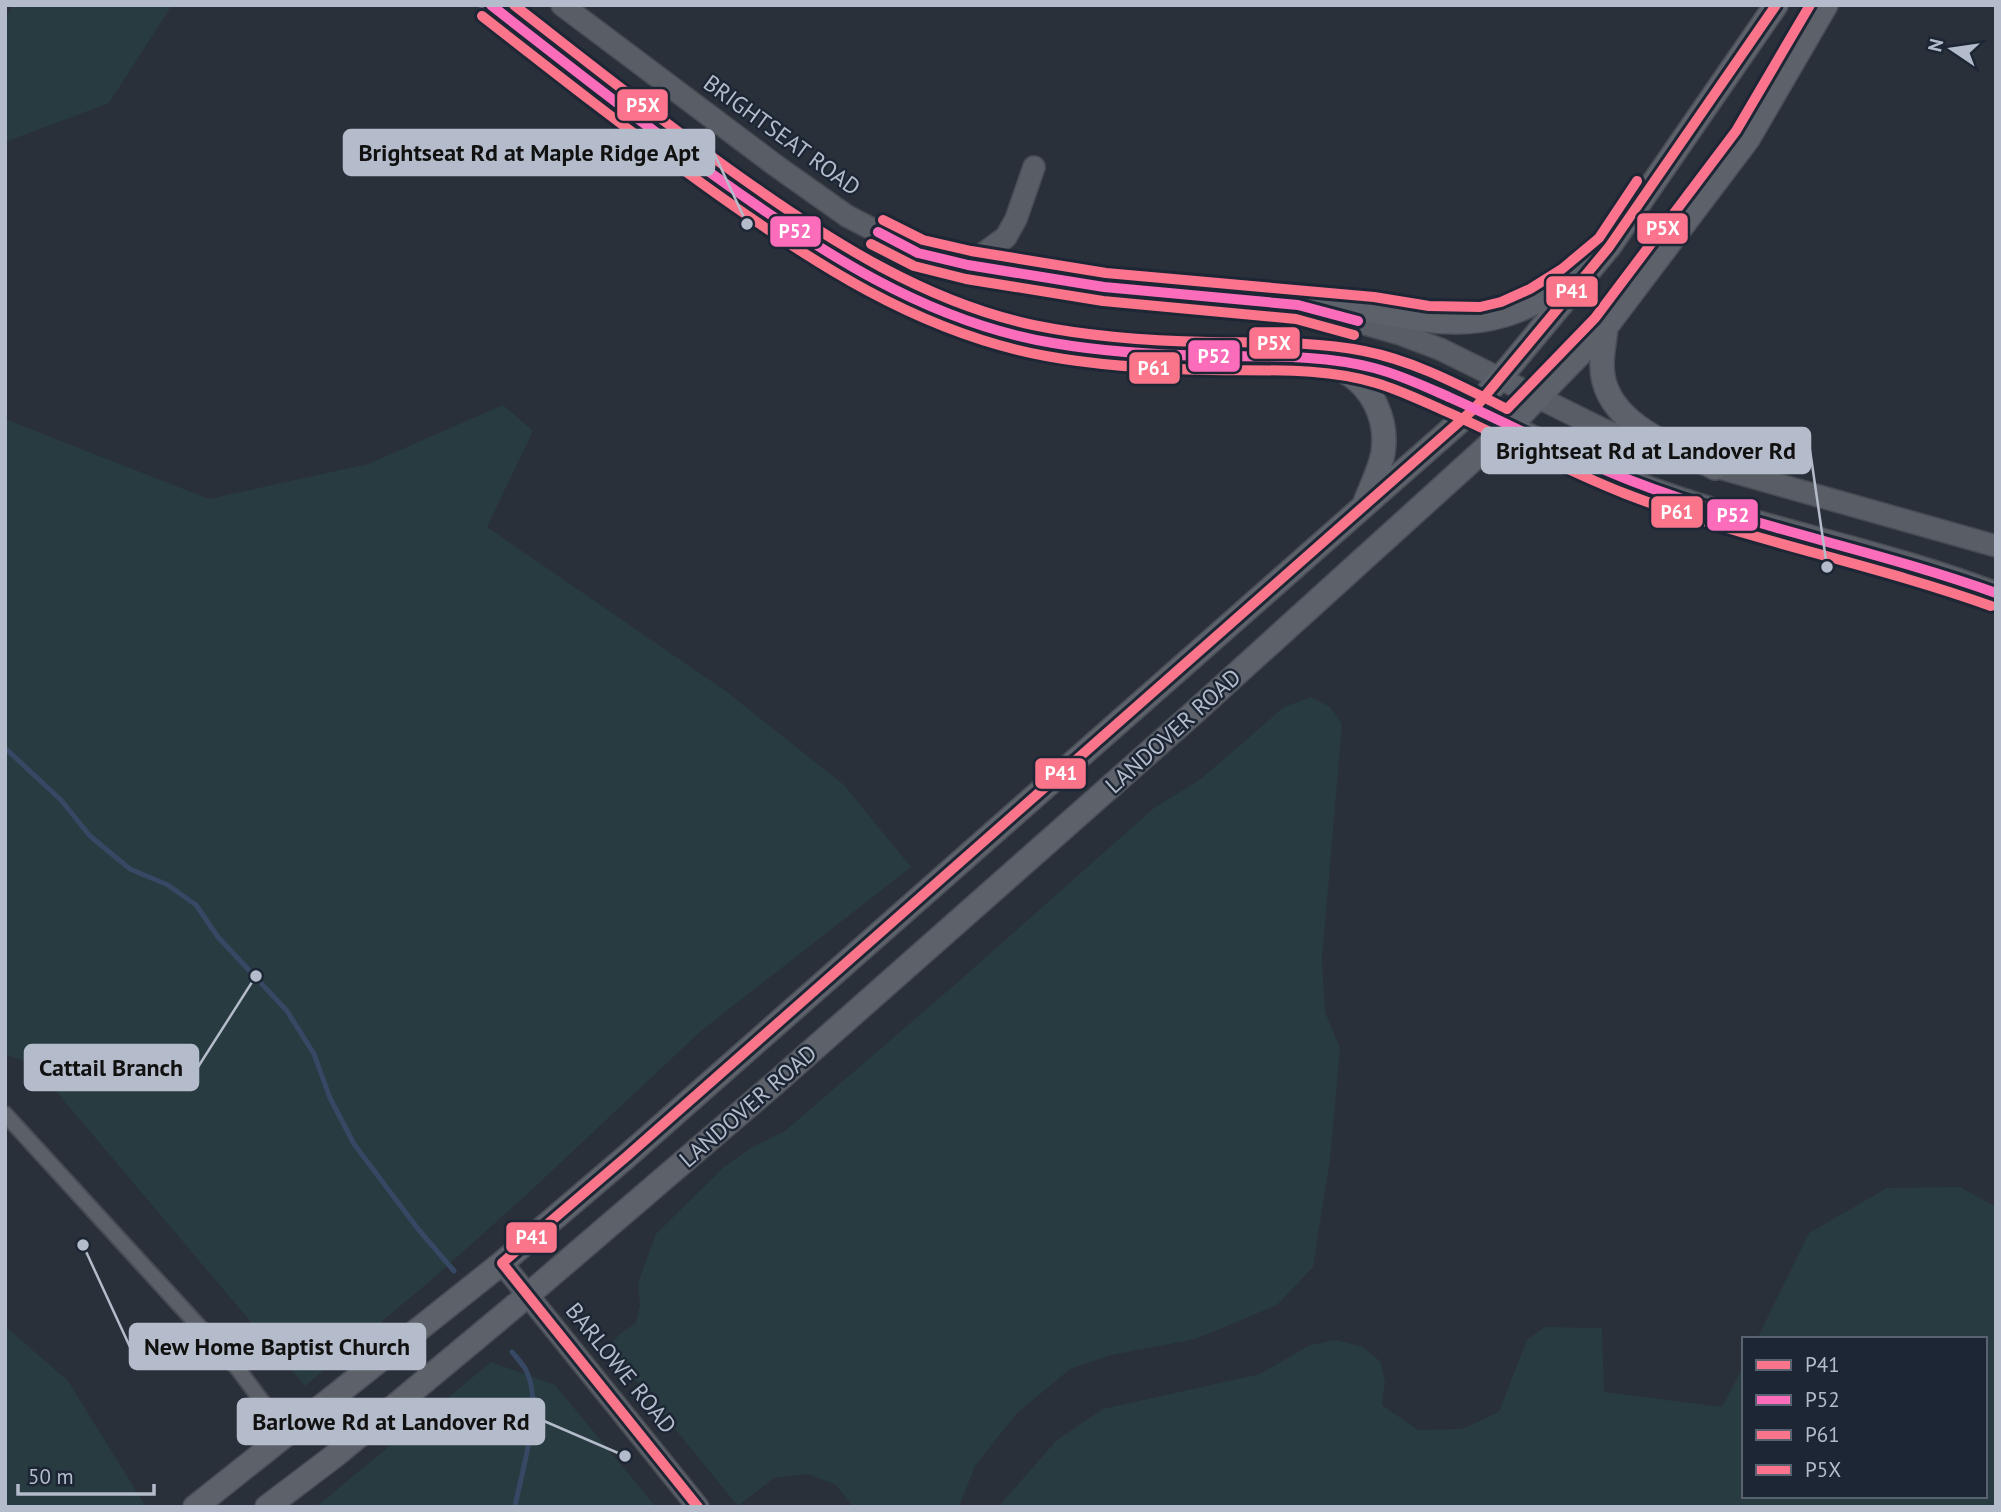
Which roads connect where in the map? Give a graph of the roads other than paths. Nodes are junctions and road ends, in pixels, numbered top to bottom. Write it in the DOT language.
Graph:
graph roads {
  1 [pos="491,5"];
  2 [pos="562,5"];
  3 [pos="1776,5"];
  4 [pos="1826,5"];
  5 [pos="1034,167"];
  6 [pos="1609,247"];
  7 [pos="968,265"];
  8 [pos="1298,304"];
  9 [pos="1606,327"];
  10 [pos="1312,357"];
  11 [pos="1500,379"];
  12 [pos="1539,398"];
  13 [pos="1475,408"];
  14 [pos="1510,426"];
  15 [pos="1715,468"];
  16 [pos="1364,506"];
  17 [pos="1996,546"];
  18 [pos="1996,593"];
  19 [pos="5,1114"];
  20 [pos="502,1263"];
  21 [pos="528,1296"];
  22 [pos="286,1435"];
  23 [pos="195,1507"];
  24 [pos="267,1507"];
  25 [pos="698,1507"];
  1 -- 10 [label="street"];
  2 -- 7 [label="street, BRIGHTSEAT ROAD"];
  3 -- 6 [label="main road, LANDOVER ROAD"];
  4 -- 9 [label="main road, LANDOVER ROAD"];
  5 -- 7 [label="street"];
  6 -- 8 [label="main road"];
  6 -- 11 [label="main road, LANDOVER ROAD"];
  7 -- 8 [label="street, BRIGHTSEAT ROAD"];
  8 -- 11 [label="street, BRIGHTSEAT ROAD"];
  9 -- 12 [label="main road, LANDOVER ROAD"];
  9 -- 15 [label="main road"];
  10 -- 13 [label="street"];
  10 -- 16 [label="main road"];
  11 -- 12 [label="street, BRIGHTSEAT ROAD"];
  11 -- 13 [label="main road, LANDOVER ROAD"];
  12 -- 14 [label="main road, LANDOVER ROAD"];
  12 -- 15 [label="street, BRIGHTSEAT ROAD"];
  13 -- 14 [label="street"];
  13 -- 16 [label="main road, LANDOVER ROAD"];
  14 -- 18 [label="street"];
  14 -- 21 [label="main road, LANDOVER ROAD"];
  15 -- 17 [label="street, BRIGHTSEAT ROAD"];
  16 -- 20 [label="main road, LANDOVER ROAD"];
  19 -- 22 [label="street"];
  20 -- 21 [label="street, BARLOWE ROAD"];
  20 -- 22 [label="main road, LANDOVER ROAD"];
  21 -- 24 [label="main road, LANDOVER ROAD"];
  21 -- 25 [label="street, BARLOWE ROAD"];
  22 -- 23 [label="main road, LANDOVER ROAD"];
}
